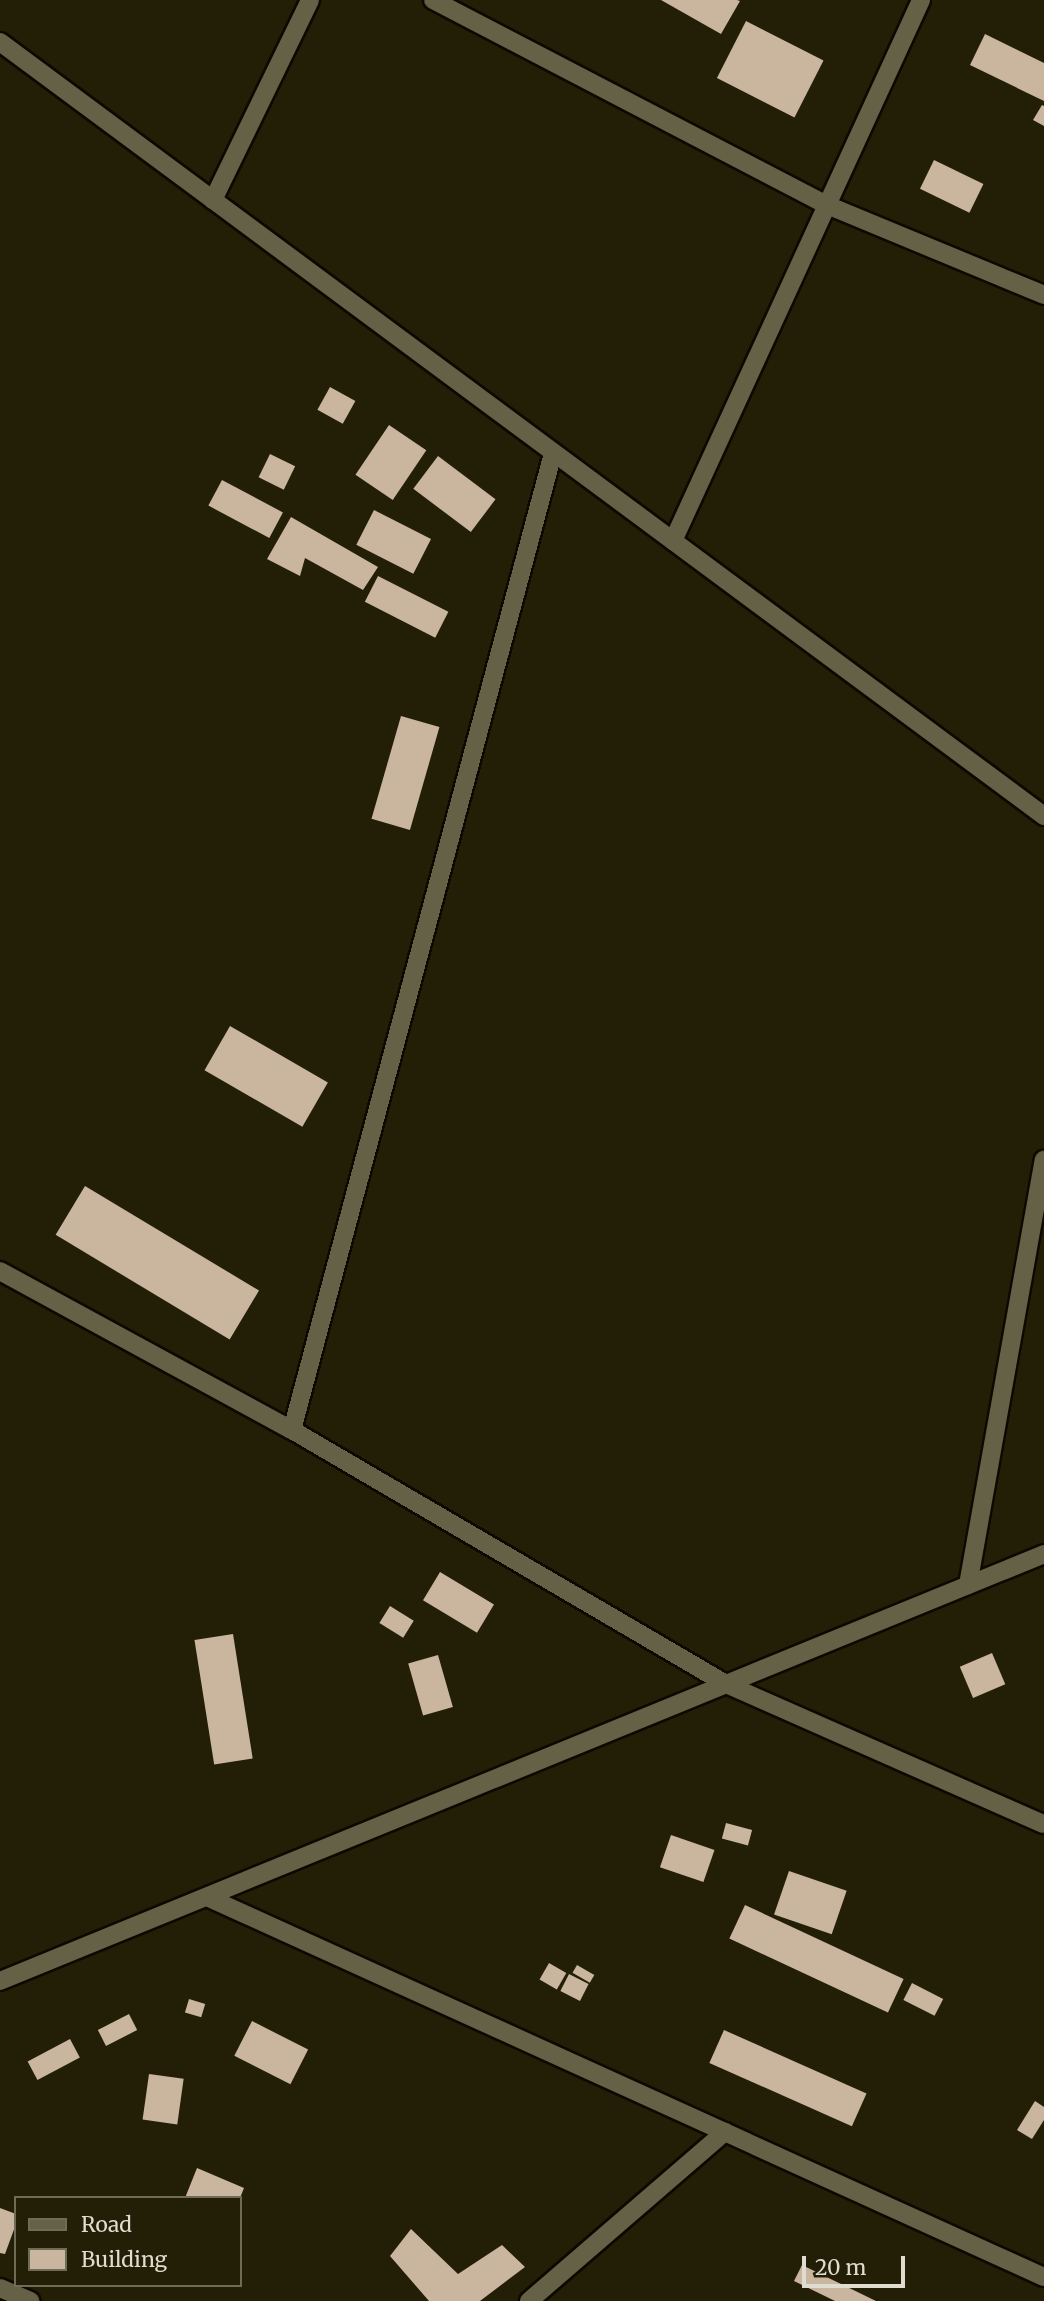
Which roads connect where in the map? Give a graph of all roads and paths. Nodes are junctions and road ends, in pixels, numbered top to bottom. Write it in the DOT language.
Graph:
graph roads {
  1 [pos="310,0"];
  2 [pos="433,0"];
  3 [pos="921,0"];
  4 [pos="0,42"];
  5 [pos="212,200"];
  6 [pos="827,205"];
  7 [pos="1044,295"];
  8 [pos="553,453"];
  9 [pos="673,541"];
  10 [pos="1044,816"];
  11 [pos="1044,1160"];
  12 [pos="0,1271"];
  13 [pos="292,1430"];
  14 [pos="1044,1554"];
  15 [pos="968,1585"];
  16 [pos="726,1684"];
  17 [pos="1044,1825"];
  18 [pos="207,1897"];
  19 [pos="0,1981"];
  20 [pos="725,2132"];
  21 [pos="1044,2277"];
  22 [pos="0,2288"];
  23 [pos="30,2301"];
  24 [pos="529,2301"];
  1 -- 5 [label="street"];
  2 -- 6 [label="street"];
  3 -- 6 [label="street"];
  4 -- 5 [label="street"];
  5 -- 8 [label="street"];
  6 -- 7 [label="street"];
  6 -- 9 [label="street"];
  8 -- 9 [label="street"];
  8 -- 13 [label="street"];
  9 -- 10 [label="street"];
  11 -- 15 [label="street"];
  12 -- 13 [label="street"];
  13 -- 16 [label="street"];
  14 -- 15 [label="street"];
  15 -- 16 [label="street"];
  16 -- 17 [label="street"];
  16 -- 18 [label="street"];
  18 -- 19 [label="street"];
  18 -- 20 [label="street"];
  20 -- 21 [label="street"];
  20 -- 24 [label="street"];
  22 -- 23 [label="street"];
}
